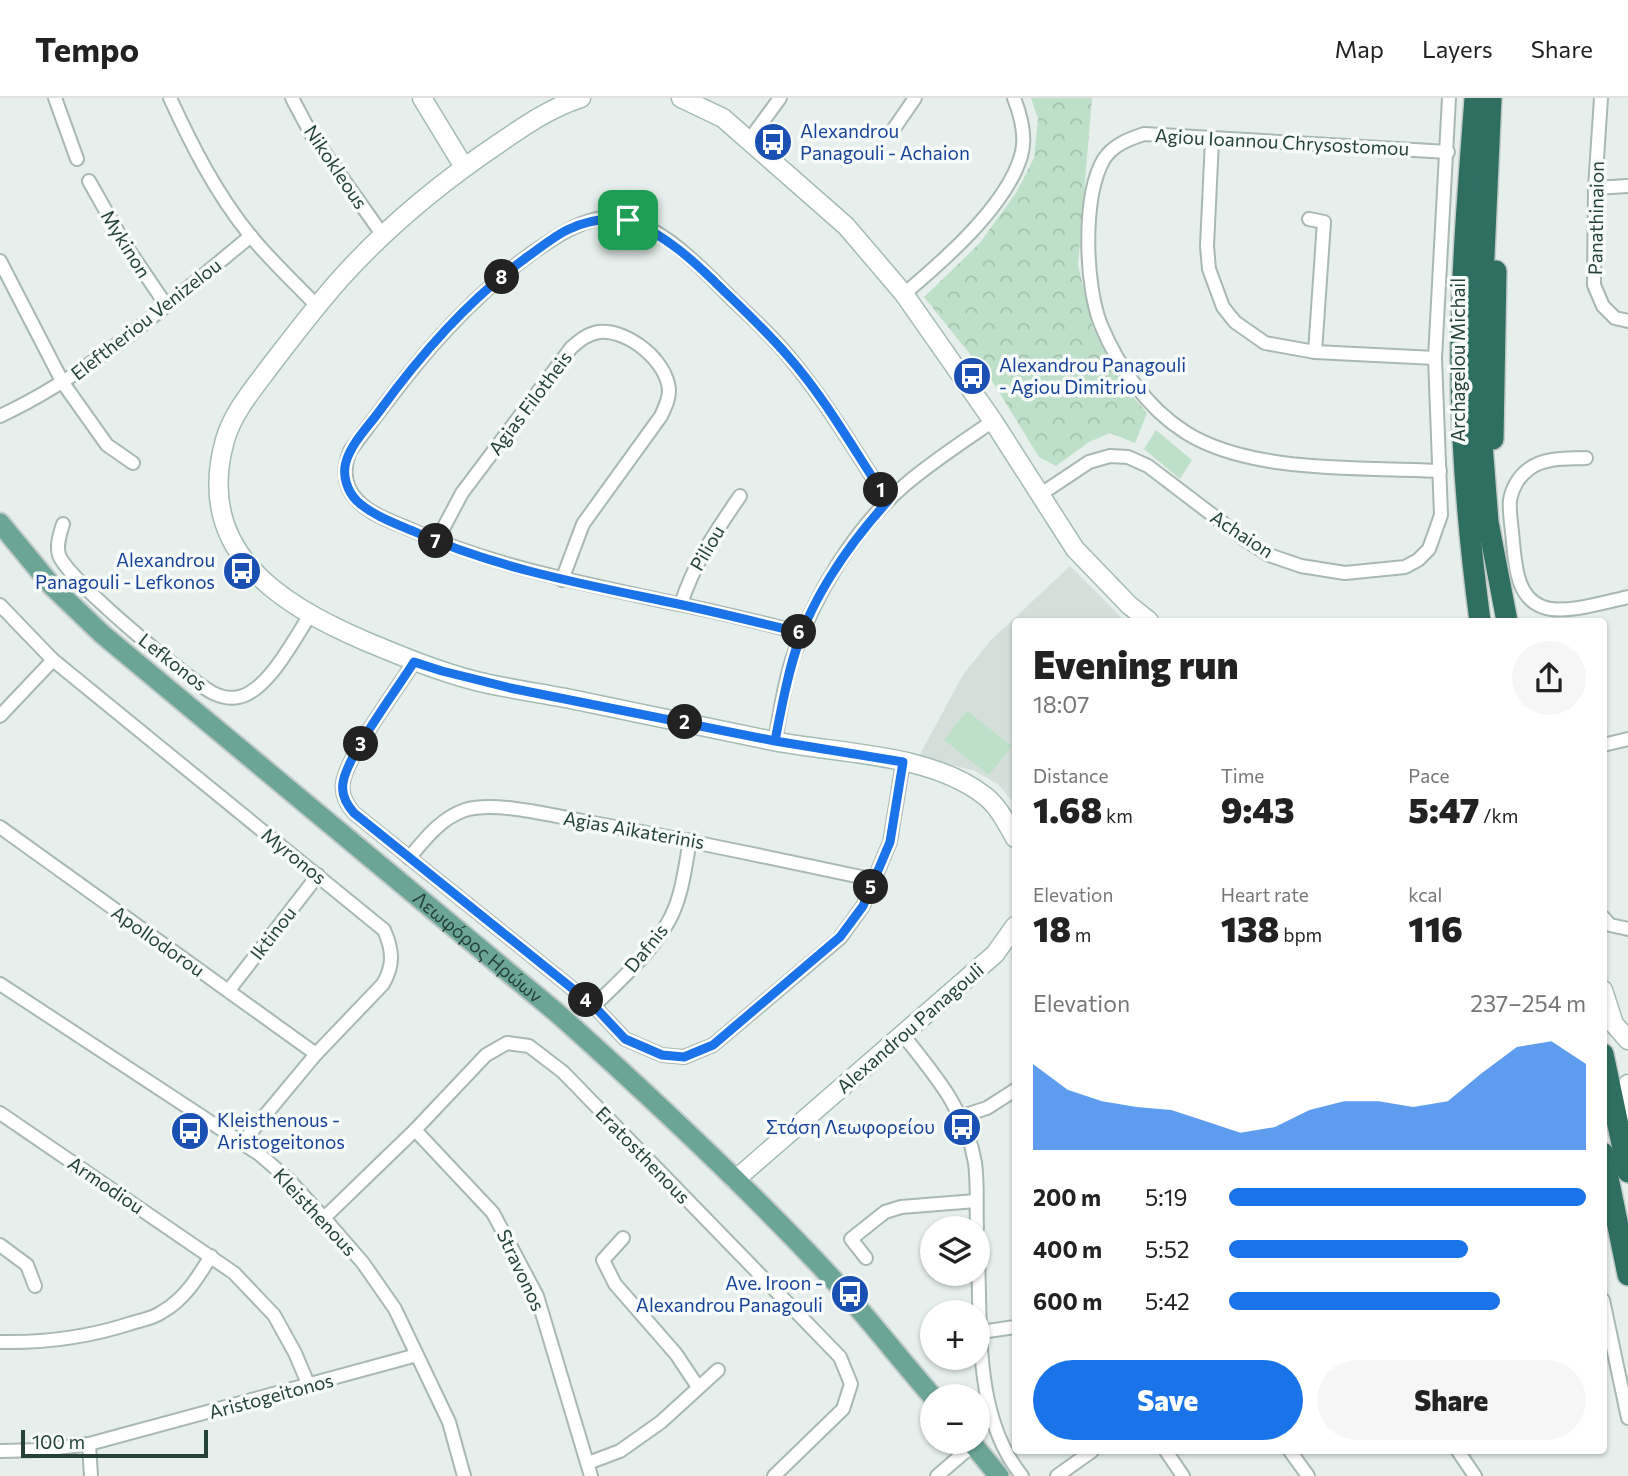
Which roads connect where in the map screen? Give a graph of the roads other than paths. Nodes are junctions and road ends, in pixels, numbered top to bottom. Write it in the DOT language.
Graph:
graph roads {
  1 [pos="54,98"];
  2 [pos="170,98"];
  3 [pos="292,98"];
  4 [pos="422,98"];
  5 [pos="581,98"];
  6 [pos="681,98"];
  7 [pos="780,98"];
  8 [pos="915,98"];
  9 [pos="1014,98"];
  10 [pos="1449,98"];
  11 [pos="1462,98"];
  12 [pos="1475,98"];
  13 [pos="1491,98"];
  14 [pos="1504,98"];
  15 [pos="1601,98"];
  16 [pos="892,130"];
  17 [pos="750,139"];
  18 [pos="1212,140"];
  19 [pos="1448,152"];
  20 [pos="77,159"];
  21 [pos="464,167"];
  22 [pos="89,181"];
  23 [pos="1628,186"];
  24 [pos="1595,188"];
  25 [pos="1309,219"];
  26 [pos="382,234"];
  27 [pos="251,236"];
  28 [pos="0,261"];
  29 [pos="904,294"];
  30 [pos="166,305"];
  31 [pos="316,305"];
  32 [pos="1628,321"];
  33 [pos="1315,352"];
  34 [pos="1435,358"];
  35 [pos="63,383"];
  36 [pos="0,416"];
  37 [pos="993,421"];
  38 [pos="1586,458"];
  39 [pos="133,463"];
  40 [pos="1440,471"];
  41 [pos="1041,494"];
  42 [pos="740,496"];
  43 [pos="888,501"];
  44 [pos="0,523"];
  45 [pos="63,524"];
  46 [pos="436,541"];
  47 [pos="1473,567"];
  48 [pos="562,580"];
  49 [pos="1501,590"];
  50 [pos="1628,597"];
  51 [pos="681,604"];
  52 [pos="0,605"];
  53 [pos="310,615"];
  54 [pos="1145,618"];
  55 [pos="1480,618"];
  56 [pos="1506,618"];
  57 [pos="802,633"];
  58 [pos="53,660"];
  59 [pos="414,662"];
  60 [pos="0,716"];
  61 [pos="1628,739"];
  62 [pos="775,741"];
  63 [pos="1607,744"];
  64 [pos="903,762"];
  65 [pos="0,827"];
  66 [pos="1012,832"];
  67 [pos="690,840"];
  68 [pos="409,858"];
  69 [pos="318,876"];
  70 [pos="875,880"];
  71 [pos="1607,922"];
  72 [pos="1628,929"];
  73 [pos="1012,930"];
  74 [pos="0,984"];
  75 [pos="229,990"];
  76 [pos="1607,1002"];
  77 [pos="594,1006"];
  78 [pos="903,1035"];
  79 [pos="1628,1040"];
  80 [pos="316,1055"];
  81 [pos="1607,1080"];
  82 [pos="1628,1084"];
  83 [pos="1012,1092"];
  84 [pos="0,1113"];
  85 [pos="962,1116"];
  86 [pos="415,1130"];
  87 [pos="242,1143"];
  88 [pos="1619,1157"];
  89 [pos="735,1180"];
  90 [pos="976,1201"];
  91 [pos="977,1216"];
  92 [pos="324,1218"];
  93 [pos="623,1238"];
  94 [pos="0,1245"];
  95 [pos="211,1256"];
  96 [pos="866,1258"];
  97 [pos="1628,1275"];
  98 [pos="35,1286"];
  99 [pos="1607,1319"];
  100 [pos="1012,1327"];
  101 [pos="990,1331"];
  102 [pos="0,1342"];
  103 [pos="416,1355"];
  104 [pos="718,1370"];
  105 [pos="984,1370"];
  106 [pos="922,1384"];
  107 [pos="309,1386"];
  108 [pos="698,1387"];
  109 [pos="1628,1418"];
  110 [pos="89,1444"];
  111 [pos="0,1451"];
  112 [pos="960,1454"];
  113 [pos="981,1454"];
  114 [pos="1088,1454"];
  115 [pos="1168,1454"];
  116 [pos="1292,1454"];
  117 [pos="1460,1454"];
  118 [pos="590,1470"];
  119 [pos="91,1476"];
  120 [pos="464,1476"];
  121 [pos="774,1476"];
  122 [pos="937,1476"];
  123 [pos="999,1476"];
  124 [pos="1022,1476"];
  125 [pos="1056,1476"];
  126 [pos="1183,1476"];
  127 [pos="1308,1476"];
  128 [pos="1475,1476"];
  1 -- 20 [label="street"];
  2 -- 27 [label="street"];
  3 -- 26 [label="street, Nikokleous"];
  4 -- 21 [label="street"];
  5 -- 21 [label="street"];
  6 -- 17 [label="street"];
  7 -- 17 [label="street"];
  8 -- 16 [label="street"];
  9 -- 29 [label="street"];
  10 -- 19 [label="street, Achaion"];
  11 -- 47 [label="highway"];
  12 -- 47 [label="highway, Archagelou Michail"];
  13 -- 49 [label="highway, Archagelou Michail"];
  14 -- 49 [label="highway"];
  15 -- 24 [label="street, Panathinaion"];
  17 -- 29 [label="street"];
  18 -- 19 [label="street, Agiou Ioannou Chrysostomou"];
  18 -- 33 [label="street"];
  18 -- 40 [label="street, Agiou Ioannou Chrysostomou"];
  19 -- 34 [label="street, Achaion"];
  21 -- 26 [label="street"];
  22 -- 30 [label="street, Mykinon"];
  23 -- 24 [label="street"];
  24 -- 32 [label="street, Panathinaion"];
  25 -- 33 [label="street"];
  26 -- 31 [label="street"];
  27 -- 30 [label="street, Eleftheriou Venizelou"];
  27 -- 31 [label="street"];
  28 -- 35 [label="street"];
  29 -- 37 [label="street"];
  30 -- 35 [label="street, Eleftheriou Venizelou"];
  31 -- 53 [label="street"];
  33 -- 34 [label="street"];
  34 -- 40 [label="street, Achaion"];
  35 -- 36 [label="street, Eleftheriou Venizelou"];
  35 -- 39 [label="street"];
  37 -- 41 [label="street"];
  37 -- 43 [label="street"];
  38 -- 50 [label="street"];
  40 -- 41 [label="street, Achaion"];
  41 -- 54 [label="street"];
  42 -- 51 [label="street, Piliou"];
  43 -- 46 [label="street"];
  43 -- 57 [label="street"];
  44 -- 89 [label="main road, Λεωφόρος Ηρώων"];
  45 -- 53 [label="street, Lefkonos"];
  46 -- 48 [label="street"];
  46 -- 48 [label="street, Agias Filotheis"];
  47 -- 55 [label="highway, Archagelou Michail"];
  48 -- 51 [label="street"];
  49 -- 56 [label="highway, Archagelou Michail"];
  51 -- 57 [label="street"];
  52 -- 58 [label="street, Myronos"];
  53 -- 59 [label="street"];
  57 -- 62 [label="street"];
  58 -- 60 [label="street"];
  58 -- 69 [label="street, Myronos"];
  59 -- 62 [label="street"];
  59 -- 68 [label="street"];
  61 -- 63 [label="street"];
  62 -- 64 [label="street"];
  64 -- 66 [label="street"];
  64 -- 70 [label="street"];
  65 -- 75 [label="street, Apollodorou"];
  67 -- 68 [label="street, Agias Aikaterinis"];
  67 -- 70 [label="street, Agias Aikaterinis"];
  67 -- 77 [label="street, Dafnis"];
  68 -- 77 [label="street"];
  69 -- 75 [label="street, Iktinou"];
  69 -- 80 [label="street, Myronos"];
  70 -- 77 [label="street"];
  71 -- 72 [label="street"];
  73 -- 78 [label="street, Alexandrou Panagouli"];
  74 -- 87 [label="street, Kleisthenous"];
  75 -- 80 [label="street, Apollodorou"];
  76 -- 79 [label="street"];
  78 -- 85 [label="street"];
  78 -- 89 [label="street, Alexandrou Panagouli"];
  80 -- 87 [label="street, Myronos"];
  81 -- 88 [label="highway"];
  82 -- 88 [label="street"];
  83 -- 85 [label="street"];
  84 -- 95 [label="street, Armodiou"];
  85 -- 90 [label="street"];
  86 -- 92 [label="street, Eratosthenous"];
  86 -- 118 [label="street, Stravonos"];
  86 -- 121 [label="street, Eratosthenous"];
  87 -- 92 [label="street, Kleisthenous"];
  88 -- 97 [label="highway"];
  89 -- 106 [label="main road, Λεωφόρος Ηρώων"];
  90 -- 91 [label="street"];
  90 -- 96 [label="street"];
  92 -- 103 [label="street, Kleisthenous"];
  93 -- 108 [label="street"];
  94 -- 98 [label="street"];
  95 -- 102 [label="street"];
  95 -- 107 [label="street, Armodiou"];
  99 -- 109 [label="street"];
  100 -- 101 [label="street"];
  103 -- 107 [label="street, Aristogeitonos"];
  103 -- 120 [label="street, Kleisthenous"];
  104 -- 108 [label="street"];
  105 -- 124 [label="street"];
  107 -- 110 [label="street, Aristogeitonos"];
  108 -- 118 [label="street"];
  110 -- 111 [label="street, Aristogeitonos"];
  110 -- 119 [label="street"];
  112 -- 122 [label="street"];
  113 -- 123 [label="main road"];
  114 -- 125 [label="street"];
  115 -- 126 [label="street"];
  116 -- 127 [label="street"];
  117 -- 128 [label="street"];
}
